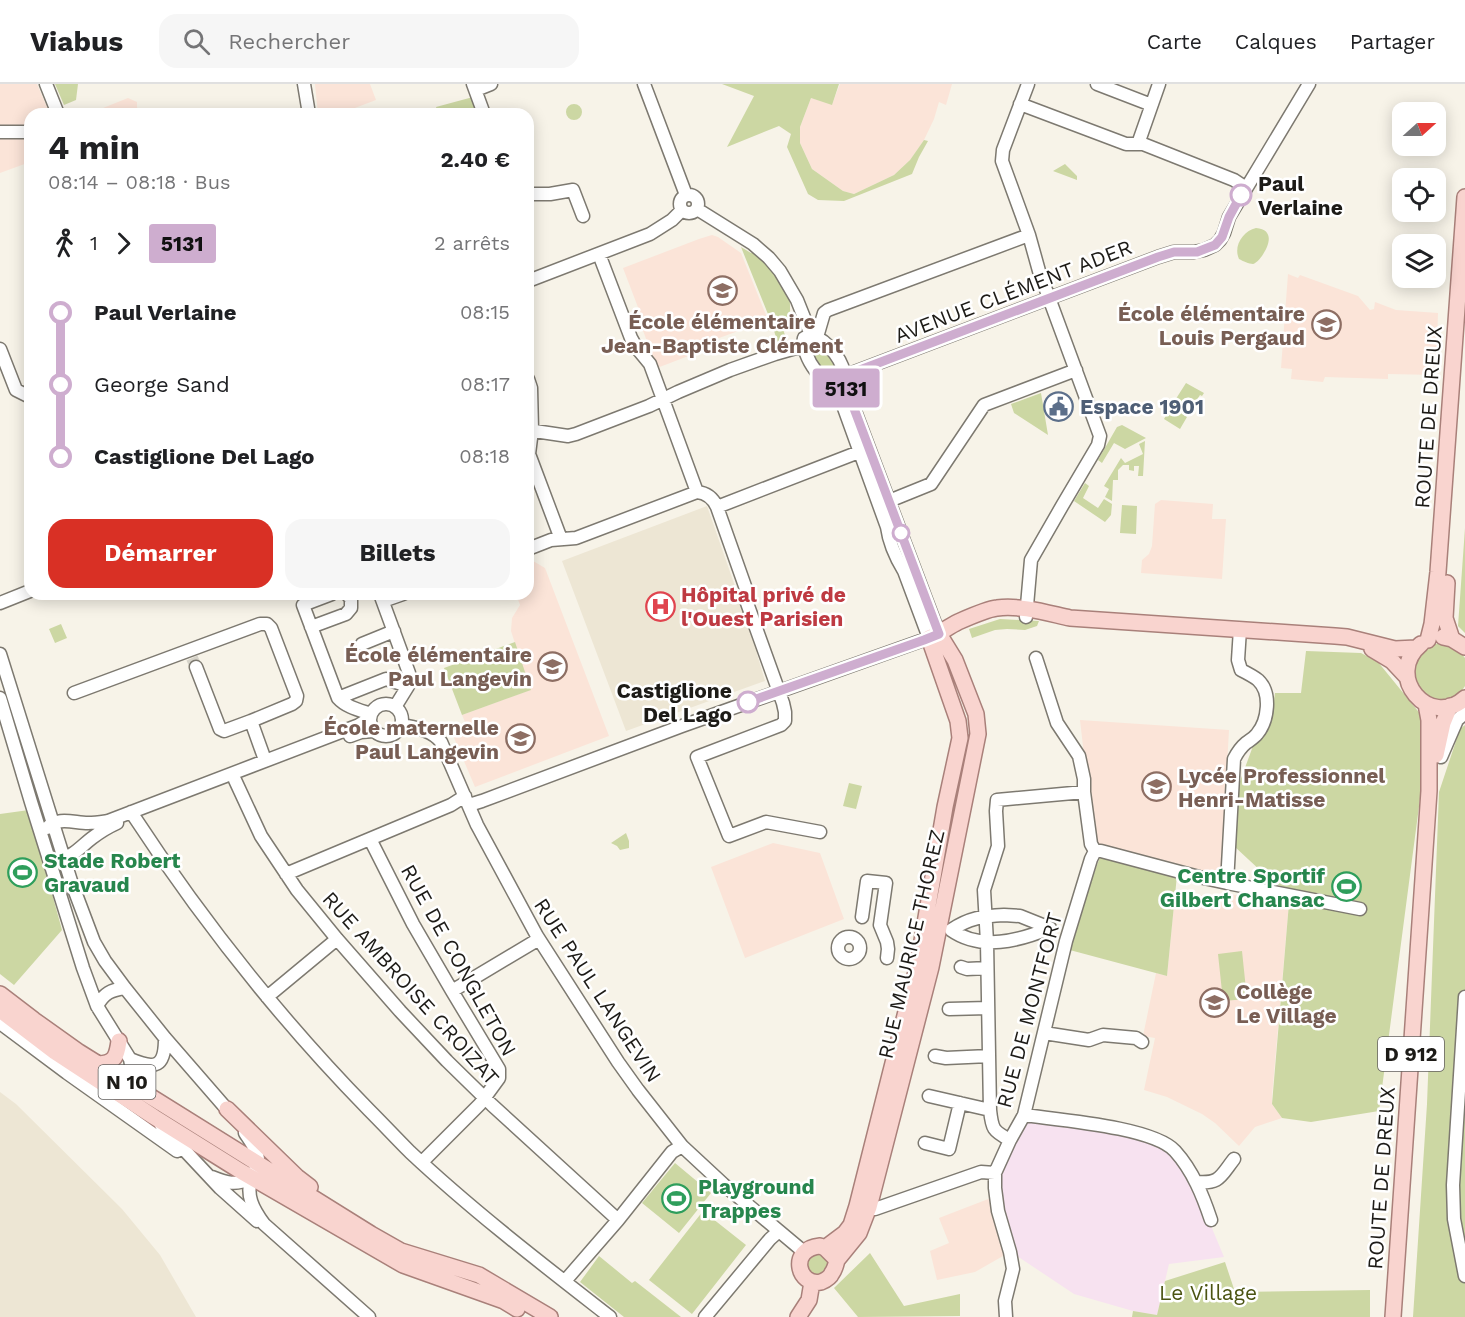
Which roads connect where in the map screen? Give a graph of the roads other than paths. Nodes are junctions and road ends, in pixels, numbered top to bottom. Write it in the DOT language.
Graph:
graph roads {
  1 [pos="46,84"];
  2 [pos="304,84"];
  3 [pos="491,84"];
  4 [pos="644,84"];
  5 [pos="1028,84"];
  6 [pos="1097,84"];
  7 [pos="1159,84"];
  8 [pos="1309,84"];
  9 [pos="475,87"];
  10 [pos="1020,104"];
  11 [pos="1149,104"];
  12 [pos="56,108"];
  13 [pos="308,108"];
  14 [pos="482,108"];
  15 [pos="0,132"];
  16 [pos="24,132"];
  17 [pos="1138,144"];
  18 [pos="1245,188"];
  19 [pos="534,194"];
  20 [pos="686,195"];
  21 [pos="1465,197"];
  22 [pos="697,209"];
  23 [pos="682,210"];
  24 [pos="583,216"];
  25 [pos="1029,235"];
  26 [pos="599,254"];
  27 [pos="534,279"];
  28 [pos="1465,293"];
  29 [pos="1049,298"];
  30 [pos="809,339"];
  31 [pos="0,349"];
  32 [pos="1076,370"];
  33 [pos="841,381"];
  34 [pos="24,394"];
  35 [pos="663,400"];
  36 [pos="534,430"];
  37 [pos="859,452"];
  38 [pos="534,467"];
  39 [pos="697,492"];
  40 [pos="889,501"];
  41 [pos="717,507"];
  42 [pos="561,538"];
  43 [pos="534,547"];
  44 [pos="24,593"];
  45 [pos="316,600"];
  46 [pos="351,600"];
  47 [pos="382,600"];
  48 [pos="0,603"];
  49 [pos="1027,613"];
  50 [pos="311,627"];
  51 [pos="1240,629"];
  52 [pos="394,631"];
  53 [pos="938,634"];
  54 [pos="1356,640"];
  55 [pos="1458,643"];
  56 [pos="362,644"];
  57 [pos="1422,644"];
  58 [pos="0,654"];
  59 [pos="192,658"];
  60 [pos="1036,658"];
  61 [pos="1407,677"];
  62 [pos="408,686"];
  63 [pos="779,691"];
  64 [pos="74,693"];
  65 [pos="0,698"];
  66 [pos="342,701"];
  67 [pos="1426,704"];
  68 [pos="1461,704"];
  69 [pos="395,707"];
  70 [pos="250,721"];
  71 [pos="371,722"];
  72 [pos="402,725"];
  73 [pos="265,760"];
  74 [pos="235,780"];
  75 [pos="1429,791"];
  76 [pos="1084,792"];
  77 [pos="467,800"];
  78 [pos="133,815"];
  79 [pos="68,821"];
  80 [pos="52,822"];
  81 [pos="820,832"];
  82 [pos="41,834"];
  83 [pos="370,839"];
  84 [pos="79,848"];
  85 [pos="1095,851"];
  86 [pos="64,858"];
  87 [pos="49,859"];
  88 [pos="286,874"];
  89 [pos="1227,883"];
  90 [pos="1360,909"];
  91 [pos="985,916"];
  92 [pos="862,918"];
  93 [pos="1050,928"];
  94 [pos="945,929"];
  95 [pos="1069,929"];
  96 [pos="337,939"];
  97 [pos="539,939"];
  98 [pos="987,942"];
  99 [pos="886,958"];
  100 [pos="961,967"];
  101 [pos="987,968"];
  102 [pos="125,988"];
  103 [pos="452,991"];
  104 [pos="0,994"];
  105 [pos="267,997"];
  106 [pos="1465,997"];
  107 [pos="97,1006"];
  108 [pos="988,1008"];
  109 [pos="949,1009"];
  110 [pos="0,1010"];
  111 [pos="0,1023"];
  112 [pos="1044,1033"];
  113 [pos="165,1038"];
  114 [pos="120,1041"];
  115 [pos="1142,1042"];
  116 [pos="935,1056"];
  117 [pos="989,1056"];
  118 [pos="130,1059"];
  119 [pos="99,1065"];
  120 [pos="135,1087"];
  121 [pos="929,1096"];
  122 [pos="484,1098"];
  123 [pos="960,1103"];
  124 [pos="227,1109"];
  125 [pos="990,1110"];
  126 [pos="1024,1115"];
  127 [pos="154,1117"];
  128 [pos="1010,1140"];
  129 [pos="925,1143"];
  130 [pos="682,1146"];
  131 [pos="194,1160"];
  132 [pos="1234,1160"];
  133 [pos="422,1162"];
  134 [pos="254,1171"];
  135 [pos="995,1173"];
  136 [pos="208,1175"];
  137 [pos="1196,1182"];
  138 [pos="863,1206"];
  139 [pos="618,1220"];
  140 [pos="1211,1220"];
  141 [pos="264,1224"];
  142 [pos="779,1231"];
  143 [pos="371,1234"];
  144 [pos="825,1248"];
  145 [pos="804,1252"];
  146 [pos="837,1260"];
  147 [pos="1465,1276"];
  148 [pos="565,1281"];
  149 [pos="812,1282"];
  150 [pos="799,1316"];
  151 [pos="369,1317"];
  152 [pos="531,1317"];
  153 [pos="550,1317"];
  154 [pos="610,1317"];
  155 [pos="705,1317"];
  156 [pos="1006,1317"];
  157 [pos="1393,1317"];
  1 -- 12 [label="street"];
  2 -- 13 [label="street"];
  3 -- 9 [label="street"];
  4 -- 20 [label="street"];
  5 -- 10 [label="street"];
  6 -- 11 [label="street"];
  7 -- 17 [label="street"];
  8 -- 18 [label="street"];
  9 -- 14 [label="street"];
  10 -- 17 [label="street"];
  10 -- 25 [label="street"];
  15 -- 16 [label="street"];
  17 -- 18 [label="street"];
  18 -- 29 [label="street, AVENUE CLÉMENT ADER"];
  19 -- 24 [label="street"];
  20 -- 22 [label="street"];
  20 -- 23 [label="street"];
  21 -- 57 [label="main road, ROUTE DE DREUX"];
  22 -- 23 [label="street"];
  22 -- 30 [label="street"];
  23 -- 26 [label="street"];
  25 -- 29 [label="street"];
  25 -- 30 [label="street"];
  26 -- 27 [label="street"];
  26 -- 35 [label="street"];
  28 -- 55 [label="main road, ROUTE DE DREUX"];
  29 -- 32 [label="street"];
  29 -- 33 [label="street, AVENUE CLÉMENT ADER"];
  30 -- 33 [label="street"];
  30 -- 33 [label="street"];
  30 -- 35 [label="street"];
  31 -- 34 [label="street"];
  32 -- 40 [label="street"];
  32 -- 49 [label="street"];
  33 -- 37 [label="street"];
  33 -- 40 [label="street"];
  35 -- 36 [label="street"];
  35 -- 39 [label="street"];
  37 -- 41 [label="street"];
  37 -- 53 [label="street"];
  38 -- 42 [label="street"];
  39 -- 41 [label="street"];
  39 -- 42 [label="street"];
  40 -- 53 [label="street"];
  41 -- 63 [label="street"];
  42 -- 43 [label="street"];
  44 -- 48 [label="street"];
  45 -- 50 [label="street"];
  46 -- 50 [label="street"];
  47 -- 52 [label="street"];
  49 -- 51 [label="main road"];
  49 -- 53 [label="main road"];
  50 -- 66 [label="street"];
  51 -- 54 [label="main road"];
  51 -- 89 [label="street"];
  52 -- 56 [label="street"];
  52 -- 62 [label="street"];
  53 -- 63 [label="street"];
  53 -- 94 [label="main road, RUE MAURICE THOREZ"];
  53 -- 138 [label="main road, RUE MAURICE THOREZ"];
  54 -- 57 [label="main road"];
  54 -- 61 [label="main road"];
  55 -- 57 [label="main road"];
  57 -- 61 [label="main road, ROUTE DE DREUX"];
  58 -- 80 [label="street"];
  59 -- 64 [label="street"];
  59 -- 70 [label="street"];
  59 -- 70 [label="street"];
  60 -- 76 [label="street"];
  61 -- 67 [label="main road"];
  62 -- 66 [label="street"];
  62 -- 69 [label="street"];
  63 -- 77 [label="street"];
  63 -- 81 [label="street"];
  65 -- 82 [label="street"];
  66 -- 71 [label="street"];
  67 -- 68 [label="main road"];
  67 -- 75 [label="main road, ROUTE DE DREUX / D 912"];
  68 -- 75 [label="main road, ROUTE DE DREUX / D 912"];
  69 -- 71 [label="street"];
  69 -- 72 [label="street"];
  70 -- 73 [label="street"];
  71 -- 72 [label="street"];
  71 -- 73 [label="street"];
  71 -- 74 [label="street"];
  72 -- 77 [label="street, RUE PAUL LANGEVIN"];
  73 -- 78 [label="street"];
  74 -- 78 [label="street"];
  74 -- 88 [label="street, RUE AMBROISE CROIZAT"];
  75 -- 157 [label="main road, ROUTE DE DREUX / D 912"];
  76 -- 85 [label="street"];
  76 -- 91 [label="street"];
  77 -- 83 [label="street"];
  77 -- 97 [label="street, RUE PAUL LANGEVIN"];
  78 -- 79 [label="street"];
  78 -- 84 [label="street"];
  78 -- 105 [label="street"];
  79 -- 80 [label="street"];
  79 -- 84 [label="street"];
  80 -- 82 [label="street"];
  80 -- 86 [label="street"];
  82 -- 87 [label="street"];
  83 -- 88 [label="street"];
  83 -- 103 [label="street, RUE DE CONGLETON"];
  84 -- 86 [label="street"];
  85 -- 89 [label="street"];
  85 -- 95 [label="street, RUE DE MONTFORT"];
  86 -- 87 [label="street"];
  86 -- 102 [label="street"];
  87 -- 107 [label="street"];
  88 -- 96 [label="street, RUE AMBROISE CROIZAT"];
  89 -- 90 [label="street"];
  91 -- 93 [label="street"];
  91 -- 94 [label="street"];
  91 -- 98 [label="street"];
  92 -- 99 [label="street"];
  93 -- 95 [label="street"];
  93 -- 98 [label="street"];
  94 -- 98 [label="street"];
  94 -- 138 [label="main road, RUE MAURICE THOREZ"];
  95 -- 112 [label="street, RUE DE MONTFORT"];
  96 -- 105 [label="street"];
  96 -- 122 [label="street, RUE AMBROISE CROIZAT"];
  97 -- 103 [label="street"];
  97 -- 130 [label="street, RUE PAUL LANGEVIN"];
  98 -- 101 [label="street"];
  100 -- 101 [label="street"];
  101 -- 108 [label="street"];
  102 -- 107 [label="street"];
  102 -- 113 [label="street"];
  103 -- 122 [label="street, RUE DE CONGLETON"];
  104 -- 119 [label="main road, N 10"];
  105 -- 133 [label="street"];
  106 -- 147 [label="street"];
  107 -- 114 [label="street"];
  108 -- 109 [label="street"];
  108 -- 117 [label="street"];
  110 -- 127 [label="main road, N 10"];
  111 -- 131 [label="street"];
  112 -- 115 [label="street"];
  112 -- 126 [label="street, RUE DE MONTFORT"];
  113 -- 118 [label="street"];
  113 -- 124 [label="street"];
  114 -- 118 [label="street"];
  114 -- 119 [label="main road"];
  116 -- 117 [label="street"];
  117 -- 125 [label="street"];
  118 -- 120 [label="street"];
  119 -- 120 [label="main road, N 10"];
  120 -- 127 [label="street"];
  120 -- 134 [label="main road, N 10"];
  121 -- 123 [label="street"];
  122 -- 133 [label="street"];
  122 -- 139 [label="street, RUE AMBROISE CROIZAT"];
  123 -- 125 [label="street"];
  123 -- 129 [label="street"];
  124 -- 134 [label="street"];
  124 -- 143 [label="main road"];
  125 -- 128 [label="street"];
  126 -- 128 [label="street, RUE DE MONTFORT"];
  126 -- 137 [label="street"];
  127 -- 131 [label="street"];
  127 -- 134 [label="main road, N 10"];
  128 -- 135 [label="street, RUE DE MONTFORT"];
  130 -- 139 [label="street"];
  130 -- 142 [label="street, RUE PAUL LANGEVIN"];
  131 -- 136 [label="street"];
  132 -- 137 [label="street"];
  133 -- 148 [label="street"];
  134 -- 136 [label="street"];
  134 -- 141 [label="street"];
  134 -- 143 [label="main road, N 10"];
  134 -- 152 [label="main road, N 10"];
  135 -- 138 [label="street"];
  135 -- 156 [label="street, RUE DE MONTFORT"];
  136 -- 141 [label="street"];
  137 -- 140 [label="street"];
  138 -- 144 [label="main road"];
  138 -- 146 [label="main road, RUE MAURICE THOREZ"];
  139 -- 148 [label="street"];
  141 -- 151 [label="street"];
  142 -- 145 [label="street, RUE PAUL LANGEVIN"];
  142 -- 155 [label="street"];
  143 -- 153 [label="main road, N 10"];
  144 -- 145 [label="main road"];
  144 -- 146 [label="main road"];
  145 -- 149 [label="main road"];
  146 -- 149 [label="main road"];
  148 -- 154 [label="street"];
  149 -- 150 [label="main road"];
}
